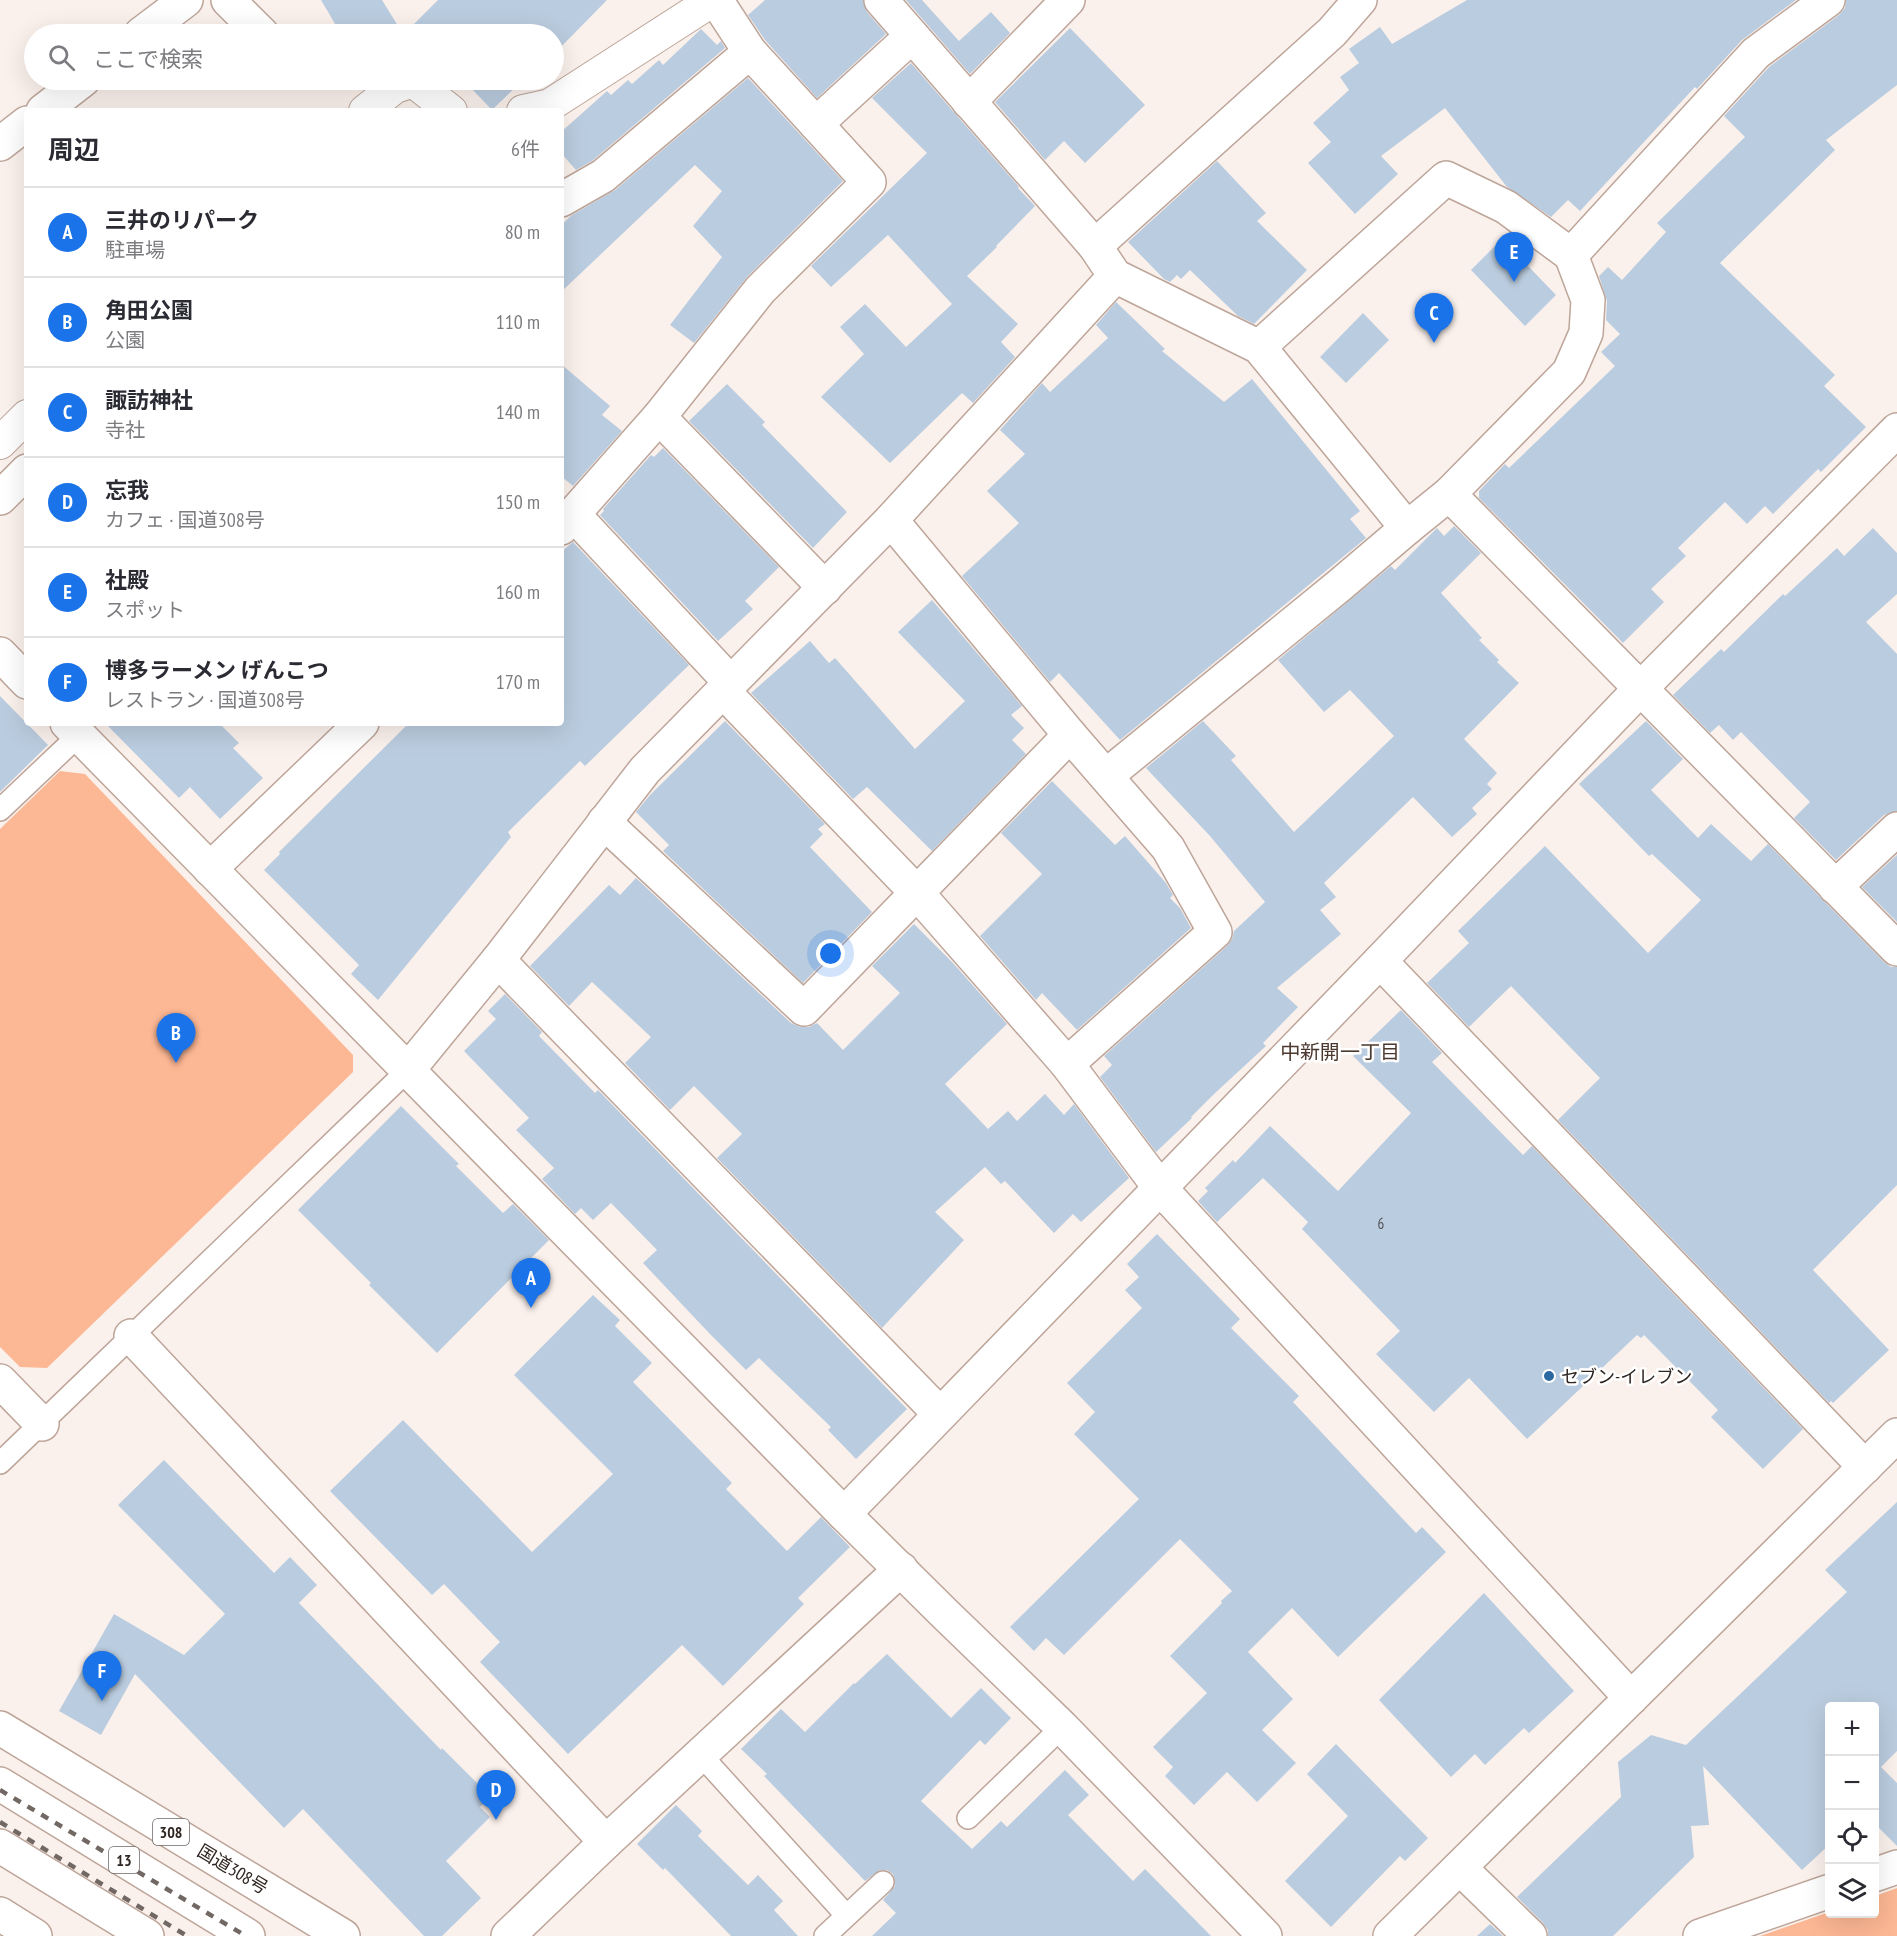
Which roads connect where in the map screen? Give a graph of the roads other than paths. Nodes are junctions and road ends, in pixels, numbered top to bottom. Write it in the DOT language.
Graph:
graph roads {
  1 [pos="186,0"];
  2 [pos="714,0"];
  3 [pos="881,0"];
  4 [pos="1068,0"];
  5 [pos="1360,0"];
  6 [pos="1828,0"];
  7 [pos="236,2"];
  8 [pos="154,24"];
  9 [pos="254,24"];
  10 [pos="912,36"];
  11 [pos="750,52"];
  12 [pos="70,90"];
  13 [pos="391,90"];
  14 [pos="424,90"];
  15 [pos="969,102"];
  16 [pos="47,108"];
  17 [pos="369,108"];
  18 [pos="447,108"];
  19 [pos="536,108"];
  20 [pos="816,124"];
  21 [pos="24,125"];
  22 [pos="0,144"];
  23 [pos="564,198"];
  24 [pos="1095,246"];
  25 [pos="1570,255"];
  26 [pos="1115,276"];
  27 [pos="1259,347"];
  28 [pos="658,417"];
  29 [pos="24,419"];
  30 [pos="1897,430"];
  31 [pos="0,443"];
  32 [pos="24,474"];
  33 [pos="1449,494"];
  34 [pos="0,498"];
  35 [pos="891,520"];
  36 [pos="568,522"];
  37 [pos="1407,528"];
  38 [pos="825,588"];
  39 [pos="0,654"];
  40 [pos="24,679"];
  41 [pos="727,687"];
  42 [pos="1641,688"];
  43 [pos="359,726"];
  44 [pos="73,729"];
  45 [pos="1070,735"];
  46 [pos="1106,776"];
  47 [pos="0,810"];
  48 [pos="604,822"];
  49 [pos="1897,829"];
  50 [pos="210,869"];
  51 [pos="1835,887"];
  52 [pos="918,894"];
  53 [pos="1897,949"];
  54 [pos="498,960"];
  55 [pos="1380,961"];
  56 [pos="1067,1064"];
  57 [pos="408,1070"];
  58 [pos="1160,1188"];
  59 [pos="131,1336"];
  60 [pos="0,1381"];
  61 [pos="940,1414"];
  62 [pos="42,1424"];
  63 [pos="1897,1435"];
  64 [pos="0,1463"];
  65 [pos="1865,1467"];
  66 [pos="844,1514"];
  67 [pos="901,1569"];
  68 [pos="1632,1698"];
  69 [pos="1062,1727"];
  70 [pos="0,1728"];
  71 [pos="700,1754"];
  72 [pos="0,1784"];
  73 [pos="968,1818"];
  74 [pos="606,1842"];
  75 [pos="0,1846"];
  76 [pos="1897,1867"];
  77 [pos="1460,1868"];
  78 [pos="1879,1874"];
  79 [pos="883,1882"];
  80 [pos="1825,1893"];
  81 [pos="0,1914"];
  82 [pos="846,1915"];
  83 [pos="35,1936"];
  84 [pos="147,1936"];
  85 [pos="248,1936"];
  86 [pos="343,1936"];
  87 [pos="508,1936"];
  88 [pos="825,1936"];
  89 [pos="1265,1936"];
  90 [pos="1390,1936"];
  91 [pos="1530,1936"];
  92 [pos="1700,1936"];
  1 -- 8 [label="main road"];
  2 -- 11 [label="main road"];
  2 -- 19 [label="street"];
  3 -- 10 [label="main road"];
  4 -- 15 [label="main road"];
  5 -- 24 [label="main road"];
  6 -- 25 [label="main road"];
  7 -- 9 [label="main road"];
  10 -- 15 [label="main road"];
  10 -- 20 [label="main road"];
  11 -- 20 [label="main road"];
  11 -- 23 [label="main road"];
  12 -- 16 [label="main road"];
  13 -- 17 [label="street"];
  14 -- 18 [label="street"];
  15 -- 24 [label="main road"];
  20 -- 28 [label="main road"];
  21 -- 22 [label="main road"];
  24 -- 26 [label="main road"];
  25 -- 27 [label="main road"];
  25 -- 33 [label="main road"];
  26 -- 27 [label="main road"];
  26 -- 35 [label="main road"];
  27 -- 37 [label="main road"];
  28 -- 36 [label="main road"];
  28 -- 38 [label="main road"];
  29 -- 31 [label="street"];
  30 -- 42 [label="main road"];
  32 -- 34 [label="main road"];
  33 -- 37 [label="main road"];
  33 -- 42 [label="main road"];
  35 -- 38 [label="main road"];
  35 -- 45 [label="main road"];
  36 -- 41 [label="main road"];
  37 -- 46 [label="main road"];
  38 -- 41 [label="main road"];
  39 -- 40 [label="main road"];
  41 -- 48 [label="main road"];
  41 -- 52 [label="main road"];
  42 -- 51 [label="main road"];
  42 -- 55 [label="main road"];
  43 -- 50 [label="main road"];
  44 -- 47 [label="lane"];
  44 -- 50 [label="main road"];
  45 -- 46 [label="main road"];
  45 -- 52 [label="main road"];
  46 -- 56 [label="main road"];
  48 -- 52 [label="main road"];
  48 -- 54 [label="main road"];
  49 -- 51 [label="main road"];
  50 -- 57 [label="main road"];
  51 -- 53 [label="main road"];
  52 -- 56 [label="main road"];
  54 -- 57 [label="main road"];
  54 -- 61 [label="main road"];
  55 -- 58 [label="main road"];
  55 -- 65 [label="main road"];
  56 -- 58 [label="main road"];
  57 -- 59 [label="lane"];
  57 -- 66 [label="main road"];
  58 -- 61 [label="main road"];
  58 -- 68 [label="main road"];
  59 -- 62 [label="lane"];
  59 -- 74 [label="main road"];
  60 -- 62 [label="main road"];
  61 -- 66 [label="main road"];
  62 -- 64 [label="lane"];
  63 -- 65 [label="main road"];
  65 -- 68 [label="main road"];
  66 -- 67 [label="main road"];
  67 -- 69 [label="main road"];
  67 -- 71 [label="main road"];
  68 -- 77 [label="main road"];
  69 -- 73 [label="lane"];
  69 -- 89 [label="main road"];
  70 -- 86 [label="main road, 国道308号 / 308"];
  71 -- 74 [label="main road"];
  71 -- 82 [label="lane"];
  72 -- 85 [label="main road, 13"];
  74 -- 87 [label="main road"];
  75 -- 84 [label="main road"];
  76 -- 78 [label="main road"];
  77 -- 90 [label="main road"];
  77 -- 91 [label="main road"];
  79 -- 82 [label="lane"];
  80 -- 92 [label="main road"];
  81 -- 83 [label="main road"];
  82 -- 88 [label="lane"];
}
